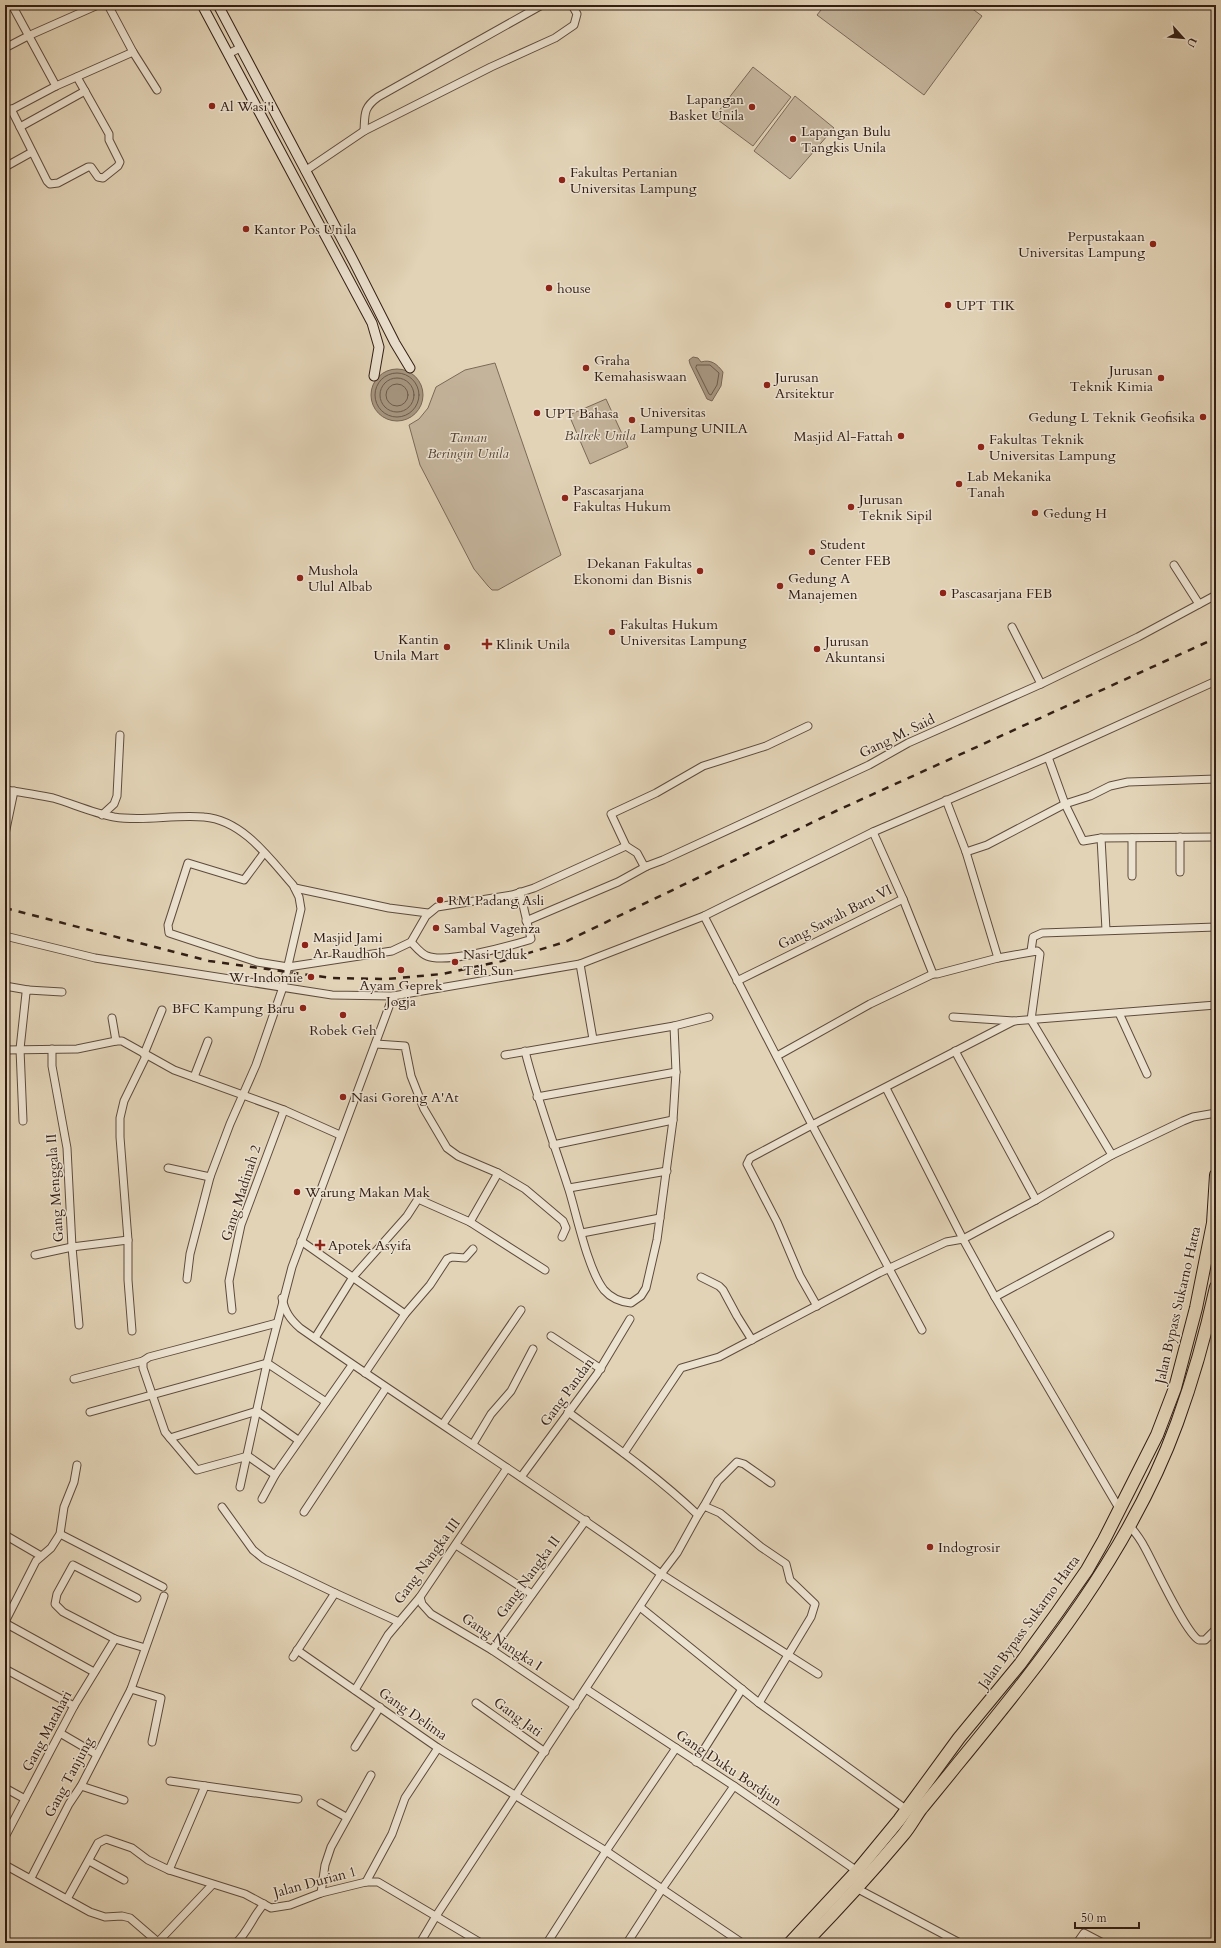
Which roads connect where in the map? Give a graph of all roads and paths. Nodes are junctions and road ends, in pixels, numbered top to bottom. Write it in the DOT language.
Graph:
graph roads {
  1 [pos="12,5"];
  2 [pos="98,5"];
  3 [pos="108,5"];
  4 [pos="202,5"];
  5 [pos="218,5"];
  6 [pos="542,5"];
  7 [pos="572,5"];
  8 [pos="28,36"];
  9 [pos="5,48"];
  10 [pos="240,48"];
  11 [pos="134,52"];
  12 [pos="228,54"];
  13 [pos="77,78"];
  14 [pos="56,86"];
  15 [pos="157,90"];
  16 [pos="85,91"];
  17 [pos="8,111"];
  18 [pos="20,127"];
  19 [pos="364,131"];
  20 [pos="32,152"];
  21 [pos="5,167"];
  22 [pos="305,171"];
  23 [pos="410,368"];
  24 [pos="374,376"];
  25 [pos="1174,566"];
  26 [pos="1216,595"];
  27 [pos="1199,604"];
  28 [pos="1012,628"];
  29 [pos="1216,681"];
  30 [pos="1041,684"];
  31 [pos="808,726"];
  32 [pos="120,735"];
  33 [pos="1048,757"];
  34 [pos="1216,779"];
  35 [pos="5,790"];
  36 [pos="14,791"];
  37 [pos="946,800"];
  38 [pos="1065,804"];
  39 [pos="102,815"];
  40 [pos="873,832"];
  41 [pos="5,834"];
  42 [pos="1180,837"];
  43 [pos="1216,837"];
  44 [pos="1101,838"];
  45 [pos="1132,838"];
  46 [pos="626,846"];
  47 [pos="966,852"];
  48 [pos="264,853"];
  49 [pos="647,866"];
  50 [pos="1180,872"];
  51 [pos="1132,876"];
  52 [pos="295,888"];
  53 [pos="520,892"];
  54 [pos="903,899"];
  55 [pos="428,913"];
  56 [pos="704,916"];
  57 [pos="526,921"];
  58 [pos="1216,927"];
  59 [pos="1106,930"];
  60 [pos="5,936"];
  61 [pos="411,942"];
  62 [pos="1031,951"];
  63 [pos="998,958"];
  64 [pos="580,964"];
  65 [pos="288,967"];
  66 [pos="933,974"];
  67 [pos="736,981"];
  68 [pos="5,986"];
  69 [pos="283,987"];
  70 [pos="28,990"];
  71 [pos="62,992"];
  72 [pos="393,996"];
  73 [pos="1216,1005"];
  74 [pos="162,1010"];
  75 [pos="1119,1012"];
  76 [pos="709,1016"];
  77 [pos="953,1017"];
  78 [pos="112,1018"];
  79 [pos="1031,1020"];
  80 [pos="1014,1021"];
  81 [pos="674,1026"];
  82 [pos="593,1039"];
  83 [pos="116,1041"];
  84 [pos="208,1041"];
  85 [pos="376,1044"];
  86 [pos="20,1049"];
  87 [pos="52,1049"];
  88 [pos="5,1050"];
  89 [pos="525,1051"];
  90 [pos="955,1051"];
  91 [pos="145,1055"];
  92 [pos="505,1055"];
  93 [pos="777,1056"];
  94 [pos="676,1072"];
  95 [pos="1147,1074"];
  96 [pos="194,1077"];
  97 [pos="886,1088"];
  98 [pos="243,1095"];
  99 [pos="537,1097"];
  100 [pos="284,1110"];
  101 [pos="1216,1113"];
  102 [pos="673,1120"];
  103 [pos="23,1121"];
  104 [pos="812,1125"];
  105 [pos="340,1135"];
  106 [pos="553,1145"];
  107 [pos="1112,1155"];
  108 [pos="168,1168"];
  109 [pos="667,1171"];
  110 [pos="498,1173"];
  111 [pos="1216,1175"];
  112 [pos="210,1177"];
  113 [pos="568,1188"];
  114 [pos="1036,1200"];
  115 [pos="660,1218"];
  116 [pos="470,1222"];
  117 [pos="582,1233"];
  118 [pos="1110,1234"];
  119 [pos="562,1237"];
  120 [pos="963,1239"];
  121 [pos="128,1240"];
  122 [pos="301,1241"];
  123 [pos="72,1247"];
  124 [pos="473,1249"];
  125 [pos="35,1255"];
  126 [pos="890,1269"];
  127 [pos="545,1270"];
  128 [pos="353,1277"];
  129 [pos="701,1277"];
  130 [pos="187,1279"];
  131 [pos="1216,1286"];
  132 [pos="994,1297"];
  133 [pos="1198,1297"];
  134 [pos="282,1298"];
  135 [pos="1213,1300"];
  136 [pos="818,1306"];
  137 [pos="232,1310"];
  138 [pos="521,1310"];
  139 [pos="405,1314"];
  140 [pos="630,1319"];
  141 [pos="277,1323"];
  142 [pos="79,1325"];
  143 [pos="922,1330"];
  144 [pos="132,1331"];
  145 [pos="551,1336"];
  146 [pos="315,1338"];
  147 [pos="752,1340"];
  148 [pos="533,1349"];
  149 [pos="143,1361"];
  150 [pos="267,1364"];
  151 [pos="352,1365"];
  152 [pos="600,1369"];
  153 [pos="365,1373"];
  154 [pos="74,1379"];
  155 [pos="386,1388"];
  156 [pos="152,1395"];
  157 [pos="326,1402"];
  158 [pos="257,1411"];
  159 [pos="90,1412"];
  160 [pos="568,1412"];
  161 [pos="443,1424"];
  162 [pos="170,1438"];
  163 [pos="298,1440"];
  164 [pos="473,1444"];
  165 [pos="624,1453"];
  166 [pos="248,1456"];
  167 [pos="77,1465"];
  168 [pos="508,1468"];
  169 [pos="275,1475"];
  170 [pos="521,1477"];
  171 [pos="771,1483"];
  172 [pos="240,1487"];
  173 [pos="262,1499"];
  174 [pos="704,1506"];
  175 [pos="222,1507"];
  176 [pos="1120,1510"];
  177 [pos="304,1512"];
  178 [pos="698,1515"];
  179 [pos="586,1520"];
  180 [pos="1129,1525"];
  181 [pos="60,1534"];
  182 [pos="5,1535"];
  183 [pos="456,1545"];
  184 [pos="41,1556"];
  185 [pos="661,1574"];
  186 [pos="163,1587"];
  187 [pos="335,1593"];
  188 [pos="532,1594"];
  189 [pos="164,1596"];
  190 [pos="136,1598"];
  191 [pos="420,1598"];
  192 [pos="640,1607"];
  193 [pos="399,1622"];
  194 [pos="5,1623"];
  195 [pos="1216,1629"];
  196 [pos="115,1639"];
  197 [pos="142,1647"];
  198 [pos="492,1650"];
  199 [pos="789,1654"];
  200 [pos="5,1669"];
  201 [pos="94,1672"];
  202 [pos="818,1674"];
  203 [pos="131,1689"];
  204 [pos="586,1689"];
  205 [pos="742,1689"];
  206 [pos="355,1690"];
  207 [pos="476,1703"];
  208 [pos="759,1703"];
  209 [pos="74,1706"];
  210 [pos="575,1706"];
  211 [pos="380,1707"];
  212 [pos="973,1721"];
  213 [pos="985,1731"];
  214 [pos="60,1734"];
  215 [pos="959,1738"];
  216 [pos="152,1742"];
  217 [pos="355,1747"];
  218 [pos="972,1747"];
  219 [pos="438,1748"];
  220 [pos="676,1748"];
  221 [pos="545,1752"];
  222 [pos="96,1754"];
  223 [pos="696,1762"];
  224 [pos="371,1775"];
  225 [pos="170,1781"];
  226 [pos="81,1786"];
  227 [pos="205,1786"];
  228 [pos="734,1786"];
  229 [pos="5,1788"];
  230 [pos="516,1797"];
  231 [pos="25,1799"];
  232 [pos="298,1799"];
  233 [pos="124,1800"];
  234 [pos="321,1803"];
  235 [pos="906,1810"];
  236 [pos="346,1817"];
  237 [pos="5,1837"];
  238 [pos="606,1851"];
  239 [pos="89,1860"];
  240 [pos="5,1865"];
  241 [pos="169,1870"];
  242 [pos="857,1871"];
  243 [pos="31,1878"];
  244 [pos="124,1880"];
  245 [pos="366,1882"];
  246 [pos="212,1885"];
  247 [pos="856,1888"];
  248 [pos="662,1889"];
  249 [pos="321,1893"];
  250 [pos="67,1899"];
  251 [pos="264,1904"];
  252 [pos="436,1916"];
  253 [pos="158,1942"];
  254 [pos="236,1943"];
  255 [pos="420,1943"];
  256 [pos="480,1943"];
  257 [pos="547,1943"];
  258 [pos="627,1943"];
  259 [pos="742,1943"];
  260 [pos="790,1943"];
  261 [pos="805,1943"];
  262 [pos="960,1943"];
  263 [pos="1077,1943"];
  264 [pos="1103,1943"];
  1 -- 8 [label="street"];
  2 -- 8 [label="street"];
  3 -- 11 [label="street"];
  4 -- 12 [label="street"];
  5 -- 10 [label="street"];
  6 -- 19 [label="street"];
  7 -- 19 [label="street"];
  8 -- 9 [label="street"];
  8 -- 14 [label="street"];
  10 -- 12 [label="street"];
  10 -- 22 [label="street"];
  11 -- 13 [label="street"];
  11 -- 15 [label="street"];
  12 -- 24 [label="street"];
  13 -- 14 [label="street"];
  13 -- 16 [label="street"];
  14 -- 17 [label="street"];
  16 -- 18 [label="street"];
  16 -- 20 [label="street"];
  17 -- 18 [label="street"];
  18 -- 20 [label="street"];
  19 -- 22 [label="street"];
  20 -- 21 [label="street"];
  22 -- 23 [label="street"];
  25 -- 27 [label="street"];
  26 -- 27 [label="street, Gang M. Said"];
  27 -- 30 [label="street, Gang M. Said"];
  28 -- 30 [label="street"];
  29 -- 33 [label="street"];
  30 -- 49 [label="street, Gang M. Said"];
  31 -- 46 [label="street"];
  32 -- 39 [label="street"];
  33 -- 37 [label="street"];
  33 -- 38 [label="street"];
  34 -- 38 [label="street"];
  35 -- 36 [label="street"];
  36 -- 39 [label="street"];
  36 -- 41 [label="street"];
  37 -- 40 [label="street"];
  37 -- 47 [label="street"];
  38 -- 44 [label="street"];
  38 -- 47 [label="street"];
  39 -- 48 [label="street"];
  40 -- 54 [label="street, Gang Sawah Baru VI"];
  40 -- 56 [label="street"];
  42 -- 43 [label="street"];
  42 -- 45 [label="street"];
  42 -- 50 [label="street"];
  44 -- 45 [label="street"];
  44 -- 59 [label="street"];
  45 -- 51 [label="street"];
  46 -- 49 [label="street"];
  46 -- 53 [label="street"];
  47 -- 63 [label="street"];
  48 -- 52 [label="street"];
  48 -- 65 [label="street"];
  49 -- 57 [label="street, Gang M. Said"];
  52 -- 55 [label="street"];
  52 -- 65 [label="street"];
  53 -- 55 [label="street"];
  53 -- 57 [label="street"];
  54 -- 66 [label="street"];
  54 -- 67 [label="street, Gang Sawah Baru VI"];
  55 -- 61 [label="street"];
  56 -- 64 [label="street"];
  56 -- 67 [label="street"];
  57 -- 61 [label="street"];
  58 -- 59 [label="street"];
  59 -- 62 [label="street"];
  60 -- 69 [label="street"];
  61 -- 65 [label="street"];
  62 -- 63 [label="street"];
  62 -- 79 [label="street"];
  63 -- 66 [label="street"];
  64 -- 72 [label="street"];
  64 -- 82 [label="street"];
  65 -- 69 [label="street"];
  66 -- 93 [label="street"];
  67 -- 93 [label="street"];
  68 -- 70 [label="street"];
  69 -- 72 [label="street"];
  69 -- 98 [label="street"];
  70 -- 71 [label="street"];
  70 -- 86 [label="street"];
  72 -- 85 [label="street"];
  73 -- 75 [label="street"];
  74 -- 91 [label="street"];
  75 -- 79 [label="street"];
  75 -- 95 [label="street"];
  76 -- 81 [label="street"];
  77 -- 80 [label="street"];
  78 -- 83 [label="street"];
  79 -- 80 [label="street"];
  79 -- 107 [label="street"];
  80 -- 90 [label="street"];
  81 -- 82 [label="street"];
  81 -- 94 [label="street"];
  82 -- 89 [label="street"];
  83 -- 87 [label="street"];
  83 -- 91 [label="street"];
  84 -- 96 [label="street"];
  85 -- 105 [label="street"];
  85 -- 110 [label="street"];
  86 -- 87 [label="street"];
  86 -- 88 [label="street"];
  86 -- 103 [label="street"];
  87 -- 123 [label="street, Gang Menggala II"];
  89 -- 92 [label="street"];
  89 -- 99 [label="street"];
  90 -- 97 [label="street"];
  90 -- 114 [label="street"];
  91 -- 96 [label="street"];
  91 -- 121 [label="street"];
  93 -- 104 [label="street"];
  94 -- 99 [label="street"];
  94 -- 102 [label="street"];
  96 -- 98 [label="street"];
  97 -- 104 [label="street"];
  97 -- 120 [label="street"];
  98 -- 100 [label="street"];
  98 -- 112 [label="street"];
  99 -- 106 [label="street"];
  100 -- 105 [label="street"];
  100 -- 137 [label="street, Gang Madinah 2"];
  101 -- 107 [label="street"];
  102 -- 106 [label="street"];
  102 -- 109 [label="street"];
  104 -- 126 [label="street"];
  104 -- 136 [label="street"];
  105 -- 122 [label="street"];
  106 -- 113 [label="street"];
  107 -- 114 [label="street"];
  108 -- 112 [label="street"];
  109 -- 113 [label="street"];
  109 -- 115 [label="street"];
  110 -- 116 [label="street"];
  110 -- 119 [label="street"];
  111 -- 133 [label="highway, Jalan Bypass Sukarno Hatta"];
  112 -- 130 [label="street"];
  113 -- 117 [label="street"];
  114 -- 120 [label="street"];
  115 -- 117 [label="street"];
  115 -- 117 [label="street"];
  116 -- 127 [label="street"];
  116 -- 128 [label="street"];
  118 -- 132 [label="street"];
  120 -- 126 [label="street"];
  120 -- 132 [label="street"];
  121 -- 123 [label="street"];
  121 -- 144 [label="street"];
  122 -- 128 [label="street"];
  122 -- 134 [label="street"];
  123 -- 125 [label="street"];
  123 -- 142 [label="street, Gang Menggala II"];
  124 -- 139 [label="street"];
  126 -- 136 [label="street"];
  126 -- 143 [label="street"];
  128 -- 139 [label="street"];
  128 -- 146 [label="street"];
  129 -- 147 [label="street"];
  131 -- 135 [label="highway, Jalan Bypass Sukarno Hatta"];
  132 -- 176 [label="street"];
  133 -- 135 [label="highway"];
  133 -- 176 [label="highway, Jalan Bypass Sukarno Hatta"];
  134 -- 141 [label="street"];
  134 -- 146 [label="street"];
  135 -- 180 [label="highway, Jalan Bypass Sukarno Hatta"];
  136 -- 147 [label="street"];
  138 -- 161 [label="street"];
  139 -- 153 [label="street"];
  140 -- 152 [label="street, Gang Pandan"];
  141 -- 149 [label="street"];
  141 -- 150 [label="street"];
  145 -- 152 [label="street"];
  146 -- 151 [label="street"];
  147 -- 165 [label="street"];
  148 -- 164 [label="street"];
  149 -- 154 [label="street"];
  149 -- 156 [label="street"];
  150 -- 156 [label="street"];
  150 -- 157 [label="street"];
  150 -- 158 [label="street"];
  151 -- 153 [label="street"];
  151 -- 157 [label="street"];
  152 -- 160 [label="street, Gang Pandan"];
  153 -- 155 [label="street"];
  155 -- 161 [label="street"];
  155 -- 177 [label="street"];
  156 -- 159 [label="street"];
  156 -- 162 [label="street"];
  157 -- 163 [label="street"];
  158 -- 162 [label="street"];
  158 -- 163 [label="street"];
  158 -- 166 [label="street"];
  160 -- 165 [label="street"];
  160 -- 170 [label="street, Gang Pandan"];
  161 -- 164 [label="street"];
  162 -- 166 [label="street"];
  163 -- 169 [label="street"];
  164 -- 168 [label="street"];
  165 -- 178 [label="street"];
  166 -- 169 [label="street"];
  166 -- 172 [label="street"];
  167 -- 181 [label="street"];
  168 -- 170 [label="street"];
  168 -- 183 [label="street, Gang Nangka III"];
  169 -- 173 [label="street"];
  170 -- 179 [label="street"];
  171 -- 174 [label="street"];
  174 -- 178 [label="street"];
  174 -- 199 [label="street"];
  175 -- 187 [label="street"];
  176 -- 212 [label="highway, Jalan Bypass Sukarno Hatta"];
  178 -- 185 [label="street"];
  179 -- 185 [label="street"];
  179 -- 188 [label="street, Gang Nangka II"];
  180 -- 195 [label="street"];
  180 -- 213 [label="highway, Jalan Bypass Sukarno Hatta"];
  181 -- 184 [label="street"];
  181 -- 186 [label="street"];
  182 -- 184 [label="street"];
  183 -- 188 [label="street"];
  183 -- 191 [label="street, Gang Nangka III"];
  184 -- 194 [label="street"];
  185 -- 192 [label="street"];
  185 -- 199 [label="street"];
  187 -- 193 [label="street"];
  187 -- 206 [label="street, Gang Delima"];
  188 -- 198 [label="street, Gang Nangka II"];
  189 -- 203 [label="street, Gang Tanjung"];
  190 -- 196 [label="street"];
  191 -- 193 [label="street, Gang Nangka III"];
  191 -- 198 [label="street, Gang Nangka I"];
  192 -- 204 [label="street"];
  192 -- 205 [label="street"];
  193 -- 206 [label="street, Gang Nangka III"];
  194 -- 201 [label="street"];
  196 -- 197 [label="street"];
  196 -- 201 [label="street, Gang Matahari"];
  198 -- 210 [label="street, Gang Nangka I"];
  199 -- 202 [label="street"];
  199 -- 208 [label="street"];
  200 -- 209 [label="street"];
  201 -- 209 [label="street, Gang Matahari"];
  203 -- 216 [label="street"];
  203 -- 222 [label="street, Gang Tanjung"];
  204 -- 210 [label="street"];
  204 -- 220 [label="street, Gang Duku Bordjun"];
  205 -- 208 [label="street"];
  205 -- 223 [label="street"];
  206 -- 211 [label="street, Gang Delima"];
  207 -- 221 [label="street, Gang Jati"];
  208 -- 235 [label="street"];
  209 -- 214 [label="street, Gang Matahari"];
  210 -- 221 [label="street"];
  211 -- 217 [label="street"];
  211 -- 219 [label="street, Gang Delima"];
  212 -- 213 [label="highway"];
  212 -- 215 [label="highway, Jalan Bypass Sukarno Hatta"];
  213 -- 218 [label="highway, Jalan Bypass Sukarno Hatta"];
  214 -- 222 [label="street"];
  214 -- 231 [label="street, Gang Matahari"];
  215 -- 218 [label="highway"];
  215 -- 235 [label="highway, Jalan Bypass Sukarno Hatta"];
  218 -- 247 [label="highway, Jalan Bypass Sukarno Hatta"];
  219 -- 230 [label="street, Gang Delima"];
  219 -- 245 [label="street"];
  220 -- 223 [label="street, Gang Duku Bordjun"];
  220 -- 238 [label="street"];
  221 -- 230 [label="street"];
  222 -- 226 [label="street, Gang Tanjung"];
  223 -- 228 [label="street, Gang Duku Bordjun"];
  224 -- 236 [label="street"];
  225 -- 227 [label="street"];
  226 -- 233 [label="street"];
  226 -- 243 [label="street, Gang Tanjung"];
  227 -- 232 [label="street"];
  227 -- 241 [label="street"];
  228 -- 242 [label="street, Gang Duku Bordjun"];
  228 -- 248 [label="street"];
  229 -- 231 [label="street"];
  230 -- 238 [label="street, Gang Delima"];
  230 -- 252 [label="street"];
  231 -- 237 [label="street, Gang Matahari"];
  234 -- 236 [label="street"];
  235 -- 242 [label="highway, Jalan Bypass Sukarno Hatta"];
  236 -- 249 [label="street"];
  238 -- 248 [label="street, Gang Delima"];
  238 -- 257 [label="street"];
  239 -- 241 [label="street"];
  239 -- 244 [label="street"];
  239 -- 250 [label="street"];
  240 -- 243 [label="street"];
  241 -- 246 [label="street"];
  242 -- 260 [label="highway, Jalan Bypass Sukarno Hatta"];
  243 -- 250 [label="street"];
  245 -- 249 [label="street, Jalan Durian 1"];
  245 -- 252 [label="street, Jalan Durian 1"];
  246 -- 251 [label="street"];
  246 -- 253 [label="street"];
  247 -- 261 [label="highway, Jalan Bypass Sukarno Hatta"];
  247 -- 262 [label="street"];
  248 -- 258 [label="street"];
  248 -- 259 [label="street, Gang Delima"];
  249 -- 251 [label="street, Jalan Durian 1"];
  250 -- 253 [label="street"];
  251 -- 254 [label="street"];
  252 -- 255 [label="street"];
  252 -- 256 [label="street, Jalan Durian 1"];
  263 -- 264 [label="street"];
}
